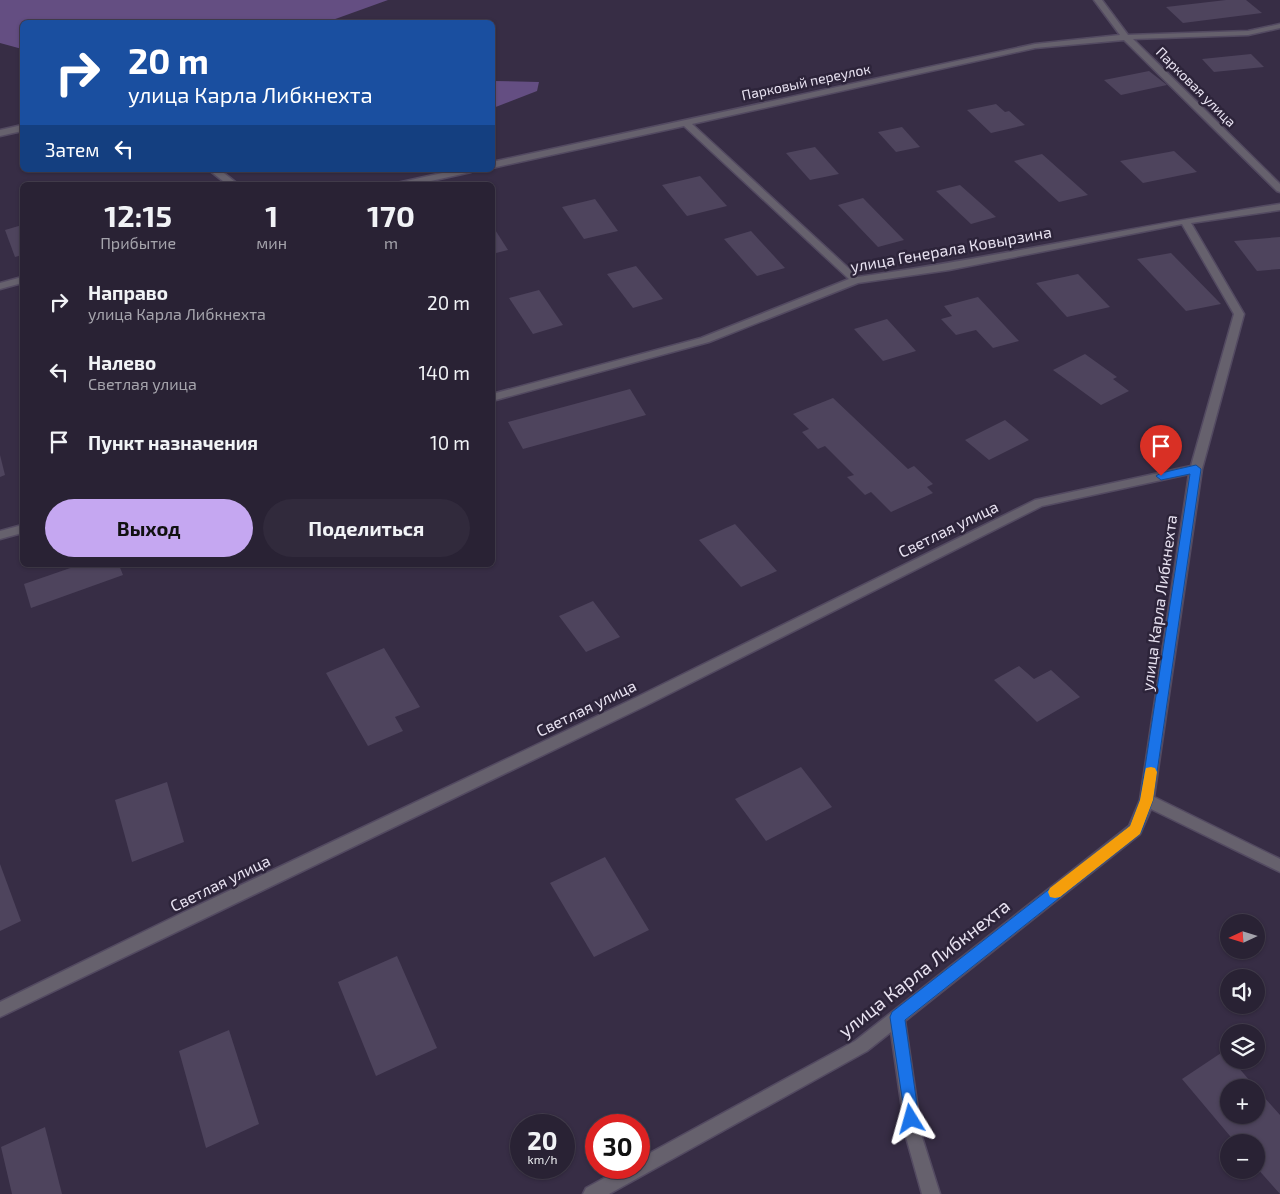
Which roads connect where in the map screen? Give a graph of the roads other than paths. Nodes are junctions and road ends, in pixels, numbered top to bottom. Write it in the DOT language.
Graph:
graph roads {
  1 [pos="1098,0"];
  2 [pos="1280,26"];
  3 [pos="1126,37"];
  4 [pos="685,122"];
  5 [pos="20,128"];
  6 [pos="0,133"];
  7 [pos="495,163"];
  8 [pos="217,172"];
  9 [pos="459,172"];
  10 [pos="230,182"];
  11 [pos="414,182"];
  12 [pos="1280,189"];
  13 [pos="1280,207"];
  14 [pos="1185,221"];
  15 [pos="856,280"];
  16 [pos="20,281"];
  17 [pos="0,286"];
  18 [pos="495,397"];
  19 [pos="1196,469"];
  20 [pos="20,530"];
  21 [pos="0,535"];
  22 [pos="1147,800"];
  23 [pos="1280,866"];
  24 [pos="0,1010"];
  25 [pos="897,1017"];
  26 [pos="592,1194"];
  27 [pos="931,1194"];
  1 -- 3 [label="street, Парковая улица"];
  2 -- 3 [label="street, Парковый переулок"];
  3 -- 4 [label="street, Парковый переулок"];
  3 -- 12 [label="street, Парковая улица"];
  4 -- 7 [label="street, Парковый переулок"];
  4 -- 15 [label="street"];
  5 -- 6 [label="street"];
  8 -- 10 [label="street"];
  9 -- 11 [label="street"];
  13 -- 14 [label="street, улица Генерала Ковырзина"];
  14 -- 15 [label="street, улица Генерала Ковырзина"];
  14 -- 19 [label="street, улица Карла Либкнехта"];
  15 -- 18 [label="street, улица Генерала Ковырзина"];
  16 -- 17 [label="street"];
  19 -- 22 [label="street, улица Карла Либкнехта"];
  19 -- 24 [label="street, Светлая улица"];
  20 -- 21 [label="street"];
  22 -- 23 [label="street"];
  22 -- 25 [label="street, улица Карла Либкнехта"];
  25 -- 26 [label="street, улица Карла Либкнехта"];
  25 -- 27 [label="street"];
}
